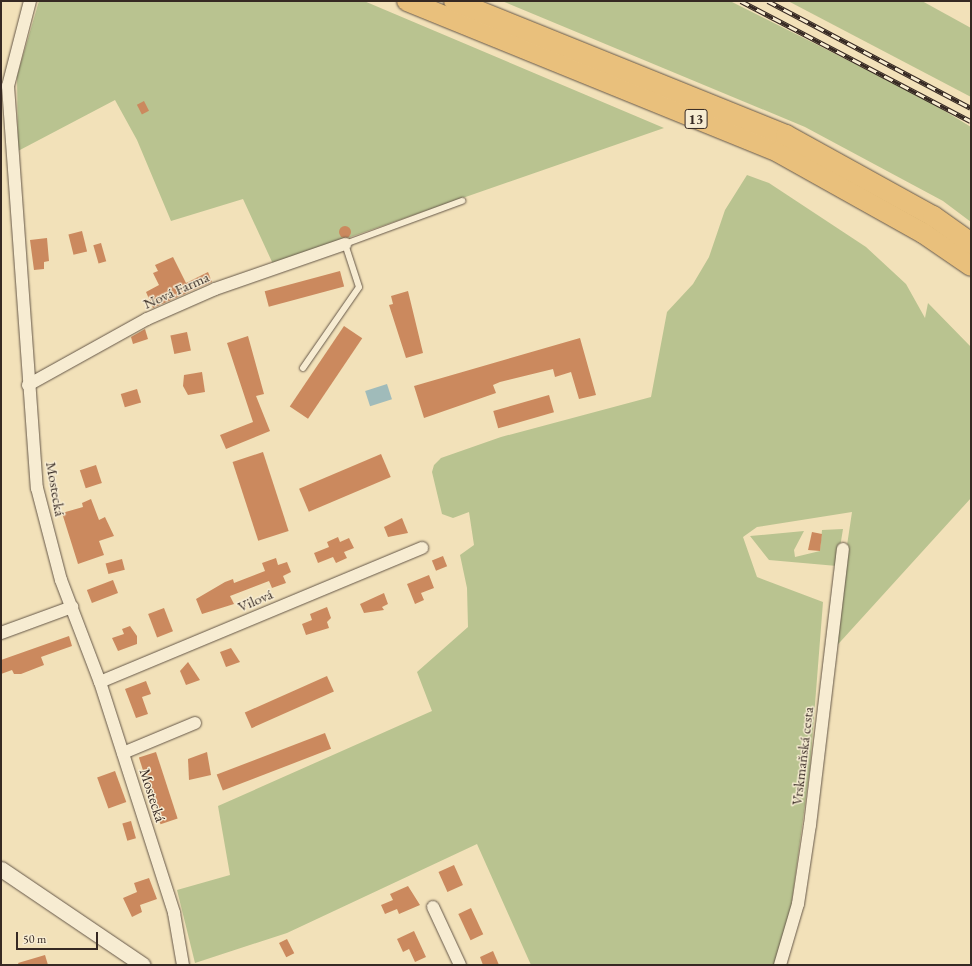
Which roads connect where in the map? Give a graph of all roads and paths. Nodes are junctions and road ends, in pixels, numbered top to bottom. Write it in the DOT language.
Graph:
graph roads {
  1 [pos="30,1"];
  2 [pos="407,1"];
  3 [pos="454,1"];
  4 [pos="462,201"];
  5 [pos="971,243"];
  6 [pos="345,244"];
  7 [pos="971,266"];
  8 [pos="303,368"];
  9 [pos="28,385"];
  10 [pos="422,548"];
  11 [pos="843,549"];
  12 [pos="72,607"];
  13 [pos="1,633"];
  14 [pos="100,682"];
  15 [pos="195,723"];
  16 [pos="123,753"];
  17 [pos="1,869"];
  18 [pos="433,907"];
  19 [pos="143,965"];
  20 [pos="183,965"];
  21 [pos="460,965"];
  22 [pos="780,965"];
  1 -- 9 [label="street, Mostecká"];
  2 -- 7 [label="highway, 13"];
  3 -- 5 [label="highway, 13"];
  4 -- 6 [label="lane, Nová Farma"];
  6 -- 8 [label="lane"];
  6 -- 9 [label="street, Nová Farma"];
  9 -- 12 [label="street, Mostecká"];
  10 -- 14 [label="street, Vilová"];
  11 -- 22 [label="street, Vrskmaňská cesta"];
  12 -- 13 [label="street"];
  12 -- 14 [label="street, Mostecká"];
  14 -- 16 [label="street, Mostecká"];
  15 -- 16 [label="street"];
  16 -- 20 [label="street, Mostecká"];
  17 -- 19 [label="street"];
  18 -- 21 [label="street"];
}
